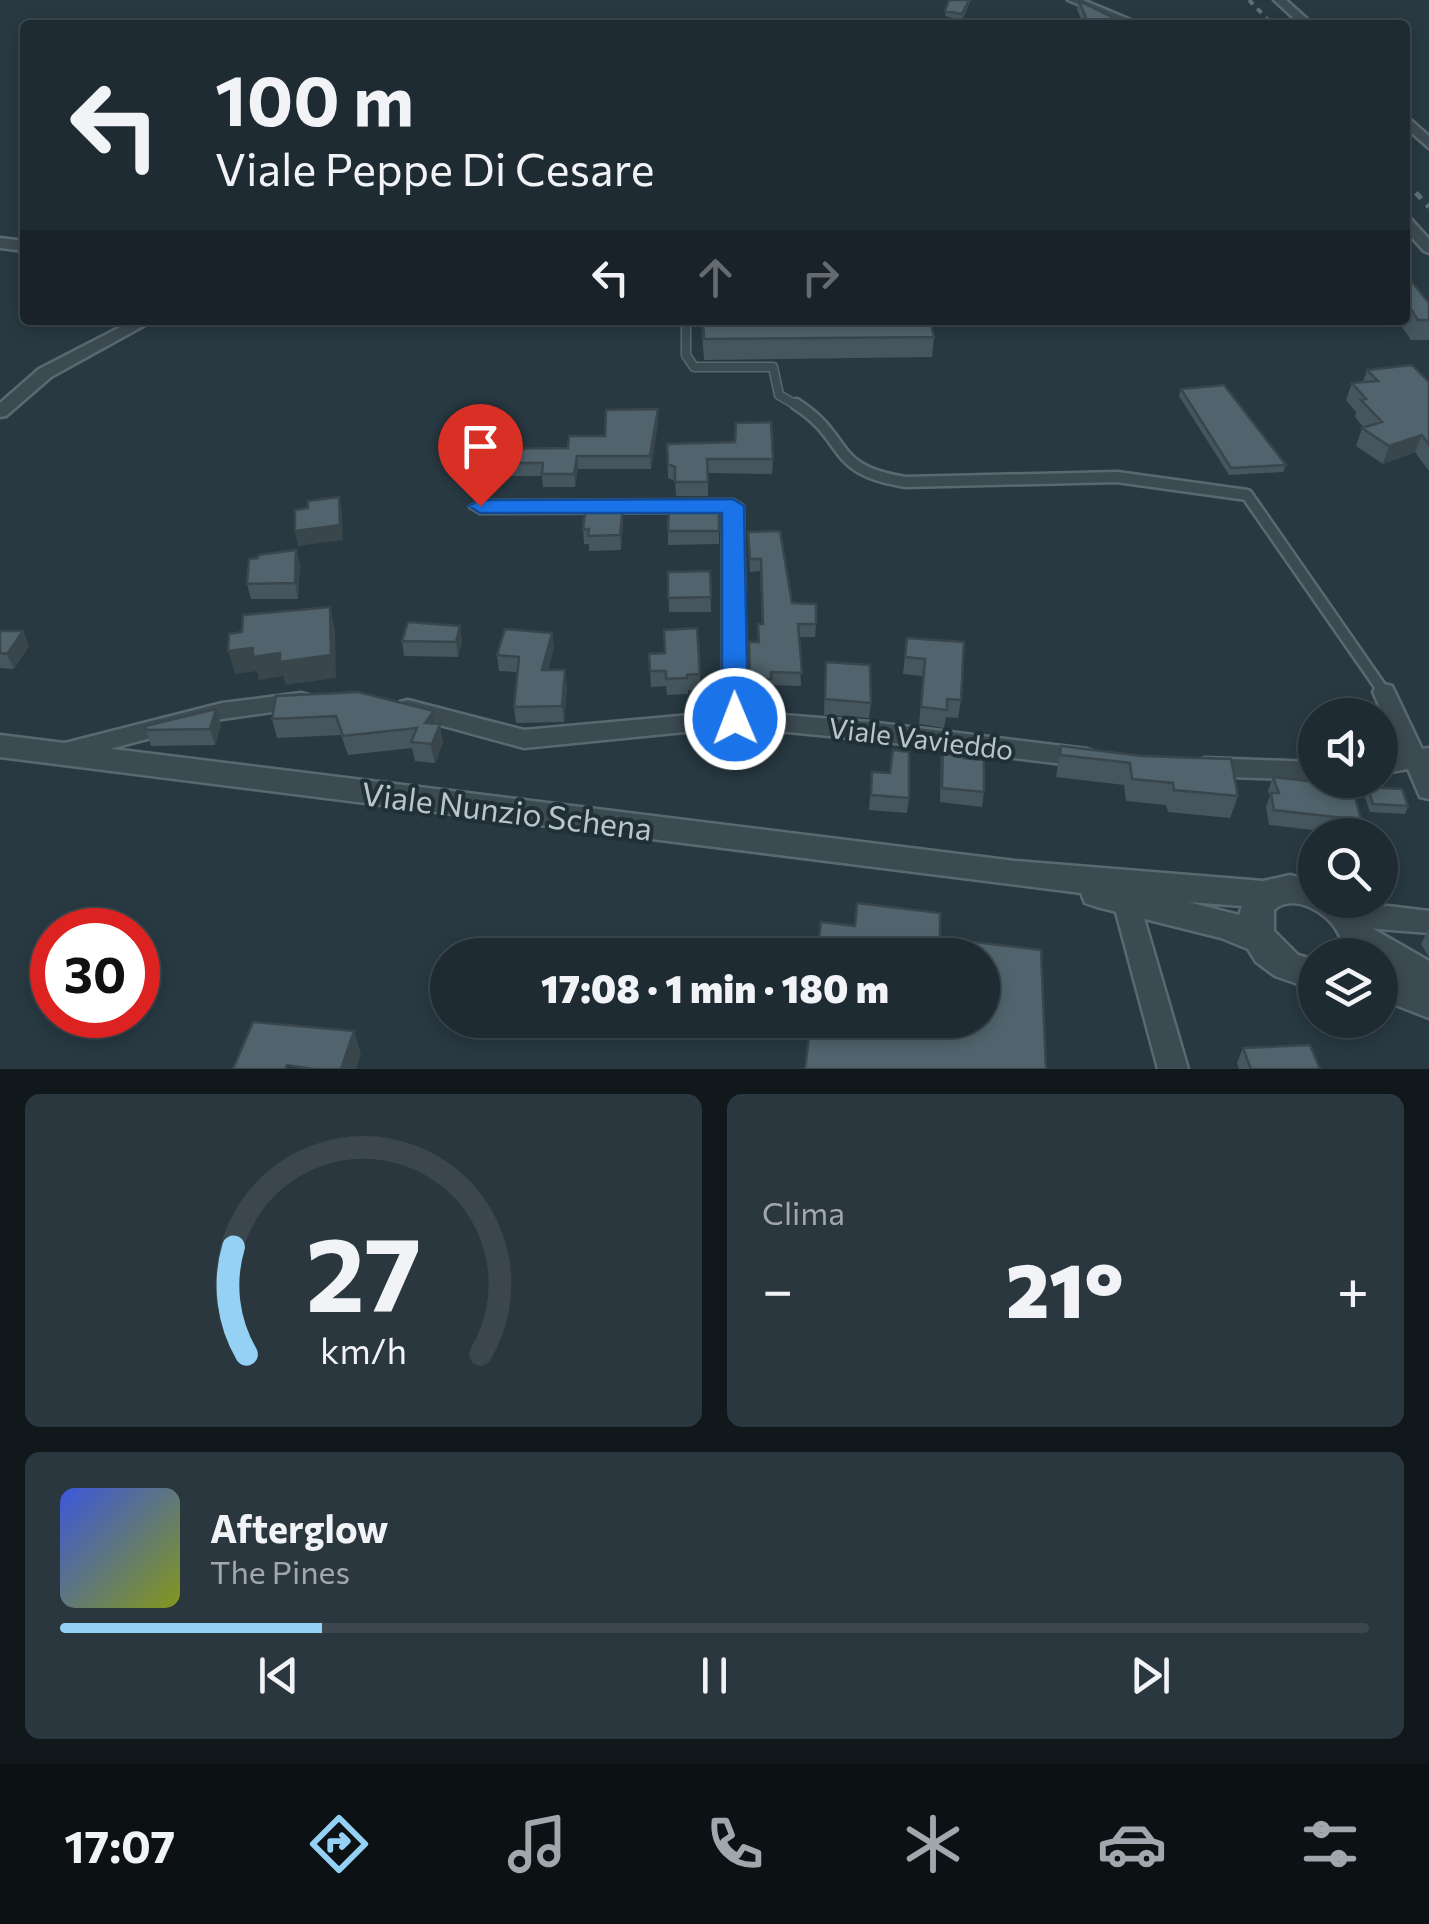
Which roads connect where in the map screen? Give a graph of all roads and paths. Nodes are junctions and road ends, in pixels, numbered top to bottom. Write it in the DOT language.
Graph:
graph roads {
  1 [pos="1073,0"];
  2 [pos="1279,0"];
  3 [pos="1125,20"];
  4 [pos="1302,20"];
  5 [pos="1410,124"];
  6 [pos="1429,144"];
  7 [pos="1410,227"];
  8 [pos="1429,248"];
  9 [pos="136,325"];
  10 [pos="686,325"];
  11 [pos="0,412"];
  12 [pos="480,506"];
  13 [pos="1384,692"];
  14 [pos="330,698"];
  15 [pos="386,704"];
  16 [pos="735,719"];
  17 [pos="0,746"];
  18 [pos="59,753"];
  19 [pos="1422,758"];
  20 [pos="1117,762"];
  21 [pos="1176,766"];
  22 [pos="1298,770"];
  23 [pos="1429,790"];
  24 [pos="1014,874"];
  25 [pos="1298,892"];
  26 [pos="1266,895"];
  27 [pos="1126,901"];
  28 [pos="1429,922"];
  29 [pos="1348,928"];
  30 [pos="1258,938"];
  31 [pos="1298,969"];
  32 [pos="1429,978"];
  33 [pos="1398,991"];
  34 [pos="1429,1003"];
  35 [pos="1173,1069"];
  1 -- 3 [label="street"];
  2 -- 4 [label="street"];
  5 -- 6 [label="street"];
  7 -- 8 [label="street"];
  9 -- 11 [label="street"];
  10 -- 13 [label="lane"];
  12 -- 16 [label="street"];
  13 -- 19 [label="street"];
  14 -- 18 [label="street"];
  15 -- 16 [label="street, Viale Vavieddo"];
  16 -- 20 [label="street, Viale Vavieddo"];
  17 -- 18 [label="street, Viale Nunzio Schena"];
  18 -- 24 [label="street, Viale Nunzio Schena"];
  19 -- 23 [label="street"];
  21 -- 22 [label="street"];
  24 -- 26 [label="street, Viale Nunzio Schena"];
  24 -- 27 [label="street, Viale Nunzio Schena"];
  25 -- 26 [label="street, Viale Nunzio Schena"];
  26 -- 30 [label="street"];
  27 -- 30 [label="street, Viale Nunzio Schena"];
  27 -- 35 [label="street"];
  28 -- 29 [label="street"];
  29 -- 32 [label="street"];
  30 -- 31 [label="street, Viale Nunzio Schena"];
  33 -- 34 [label="street"];
}
